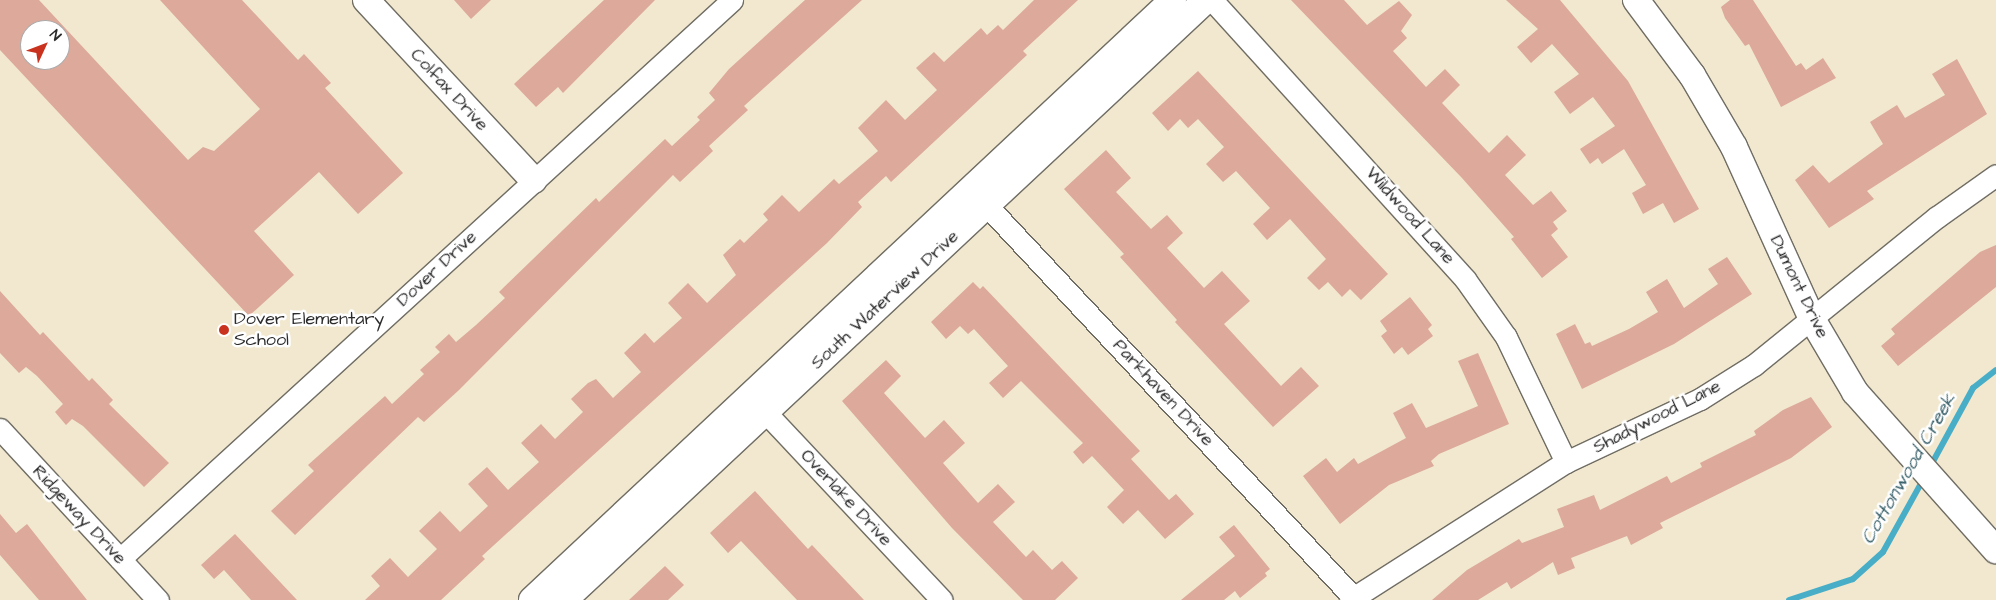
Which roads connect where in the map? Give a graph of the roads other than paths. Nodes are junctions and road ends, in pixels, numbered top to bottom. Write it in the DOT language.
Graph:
graph roads {
  1 [pos="366,0"];
  2 [pos="732,0"];
  3 [pos="1173,0"];
  4 [pos="1206,0"];
  5 [pos="1212,0"];
  6 [pos="1636,0"];
  7 [pos="1996,175"];
  8 [pos="533,180"];
  9 [pos="979,198"];
  10 [pos="1812,319"];
  11 [pos="757,404"];
  12 [pos="0,429"];
  13 [pos="1566,462"];
  14 [pos="1996,550"];
  15 [pos="120,558"];
  16 [pos="1352,599"];
  17 [pos="158,600"];
  18 [pos="532,600"];
  19 [pos="564,600"];
  20 [pos="942,600"];
  1 -- 8 [label="street, Colfax Drive"];
  2 -- 8 [label="street, Dover Drive"];
  3 -- 9 [label="street, South Waterview Drive"];
  4 -- 9 [label="street, South Waterview Drive"];
  5 -- 13 [label="street, Wildwood Lane"];
  6 -- 10 [label="street, Dumont Drive"];
  7 -- 10 [label="street, Shadywood Lane"];
  8 -- 15 [label="street, Dover Drive"];
  9 -- 11 [label="street, South Waterview Drive"];
  9 -- 16 [label="street, Parkhaven Drive"];
  10 -- 13 [label="street, Shadywood Lane"];
  10 -- 14 [label="street, Dumont Drive"];
  11 -- 18 [label="street, South Waterview Drive"];
  11 -- 19 [label="street, South Waterview Drive"];
  11 -- 20 [label="street, Overlake Drive"];
  12 -- 15 [label="street, Ridgeway Drive"];
  13 -- 16 [label="street, Shadywood Lane"];
  15 -- 17 [label="street, Ridgeway Drive"];
}
